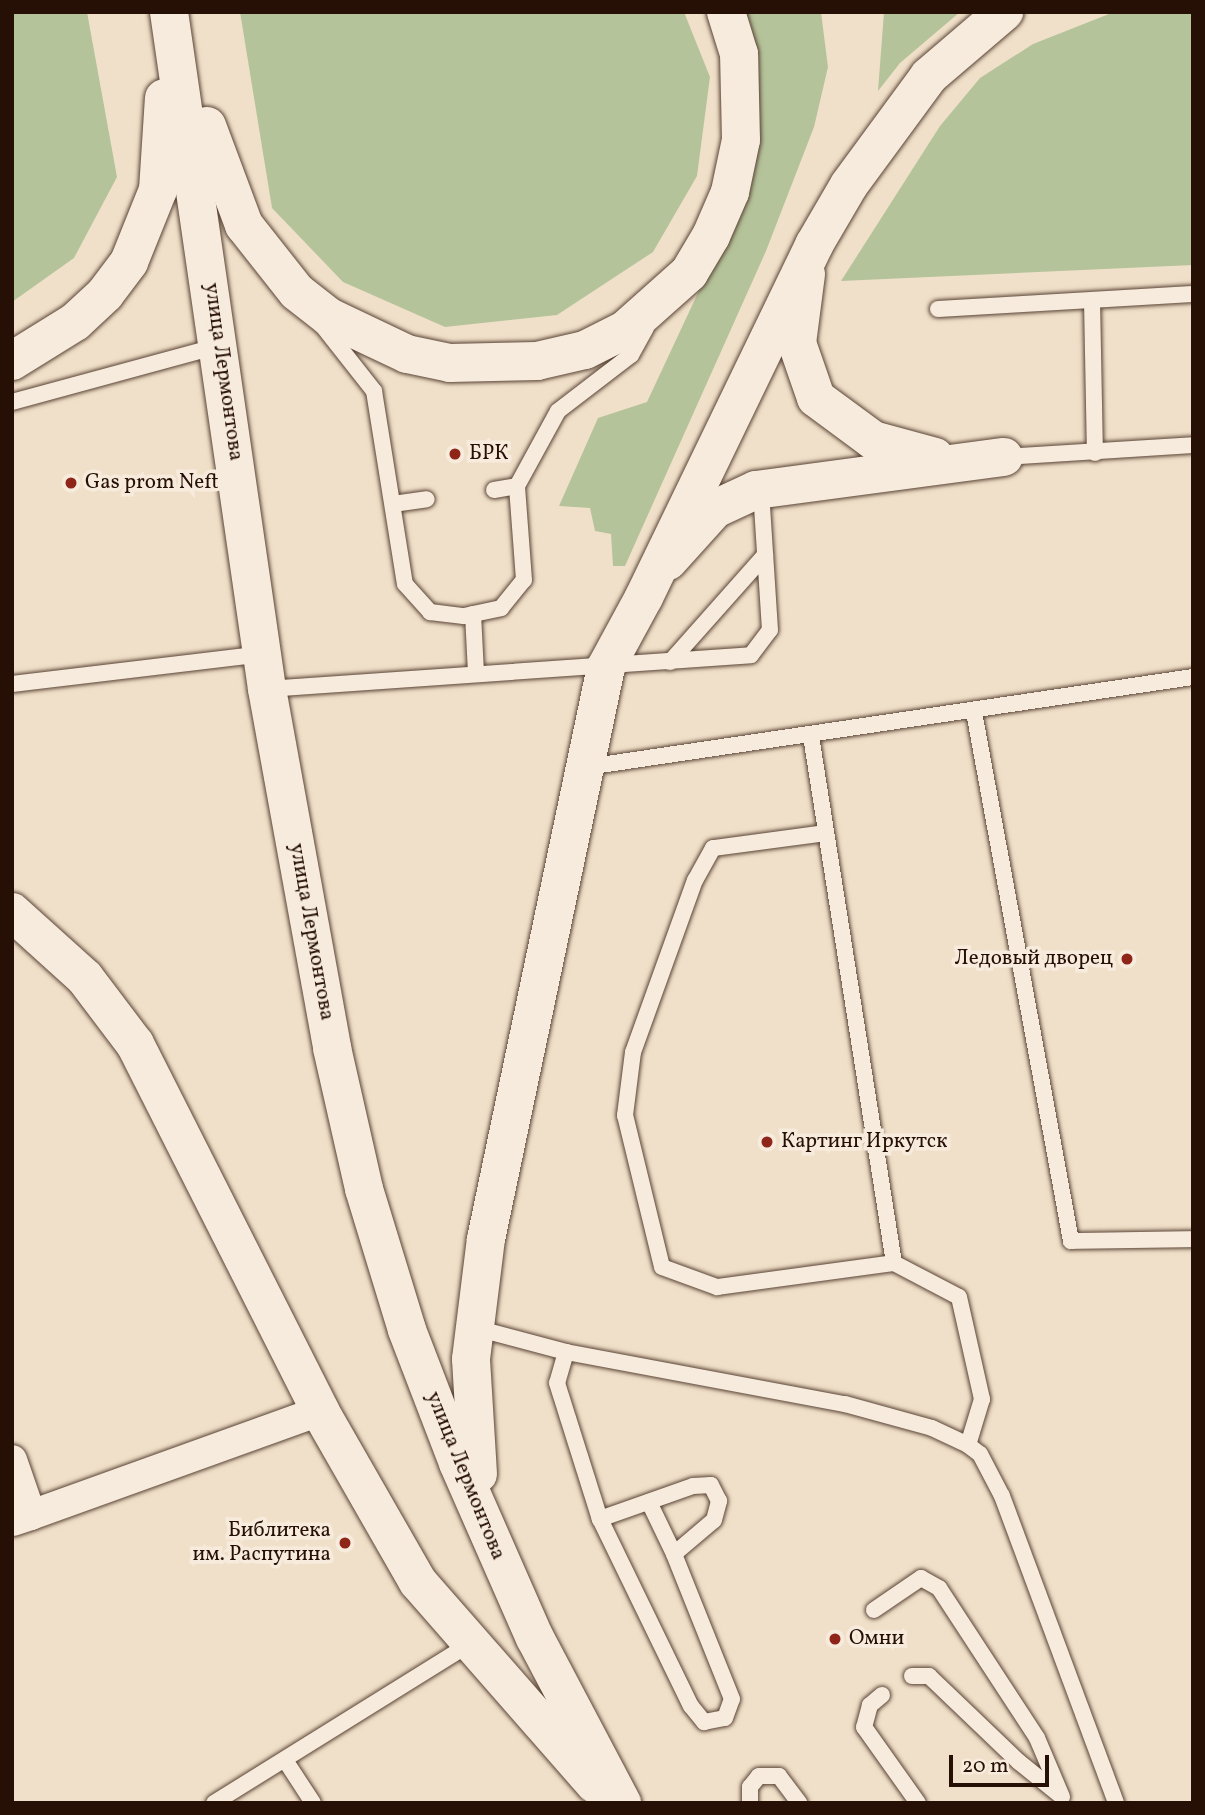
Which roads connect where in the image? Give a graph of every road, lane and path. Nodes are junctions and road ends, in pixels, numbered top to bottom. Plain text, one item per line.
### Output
1 (159, 12) edge
2 (169, 12) edge
3 (180, 12) edge
4 (726, 12) edge
5 (1004, 12) edge
6 (814, 245) junction
7 (297, 292) junction
8 (1193, 293) edge
9 (1092, 300) junction
10 (659, 305) junction
11 (938, 309) dead end
12 (220, 345) junction
13 (12, 361) edge
14 (12, 402) edge
15 (1193, 444) edge
16 (1095, 453) junction
17 (1004, 457) junction
18 (517, 486) junction
19 (761, 489) junction
20 (494, 490) dead end
21 (427, 499) dead end
22 (393, 504) junction
23 (765, 555) junction
24 (644, 597) junction
25 (473, 614) junction
26 (670, 662) junction
27 (606, 667) junction
28 (265, 672) junction
29 (476, 674) junction
30 (1193, 677) edge
31 (12, 684) edge
32 (974, 712) junction
33 (811, 736) junction
34 (587, 767) junction
35 (826, 833) junction
36 (12, 912) edge
37 (1193, 1239) edge
38 (894, 1263) junction
39 (474, 1328) junction
40 (566, 1352) junction
41 (320, 1411) junction
42 (968, 1445) junction
43 (12, 1460) edge
44 (649, 1502) junction
45 (598, 1516) junction
46 (22, 1518) edge
47 (674, 1554) junction
48 (507, 1577) junction
49 (874, 1610) dead end
50 (469, 1644) junction
51 (912, 1676) dead end
52 (882, 1695) dead end
53 (285, 1760) junction
54 (1064, 1800) edge
55 (214, 1803) edge
56 (313, 1803) edge
57 (612, 1803) edge
58 (622, 1803) edge
59 (750, 1803) edge
60 (799, 1803) edge
61 (918, 1803) edge
62 (1116, 1803) edge

1 - 13 main road
2 - 12 main road, улица Лермонтова
3 - 7 main road
4 - 10 main road
5 - 6 main road
6 - 17 main road
6 - 24 main road
7 - 10 main road
7 - 22 lane
8 - 9 lane
9 - 11 lane
9 - 16 lane
10 - 18 lane
12 - 14 lane
12 - 28 main road, улица Лермонтова
15 - 16 lane
16 - 17 lane
17 - 19 main road
18 - 20 lane
18 - 25 lane
19 - 23 lane
19 - 24 main road
21 - 22 lane
22 - 25 lane
23 - 26 lane
23 - 26 lane
24 - 27 main road
25 - 29 lane
26 - 27 lane
27 - 29 lane
27 - 34 main road
28 - 29 lane
28 - 31 lane
28 - 48 main road, улица Лермонтова
30 - 32 lane
32 - 33 lane
32 - 37 lane
33 - 34 lane
33 - 35 lane
34 - 39 main road
35 - 38 lane
35 - 38 lane
36 - 41 main road
38 - 42 lane
39 - 40 lane
39 - 48 main road
40 - 42 lane
40 - 45 lane
41 - 46 street
41 - 50 main road
42 - 62 lane
43 - 46 street
44 - 45 lane
44 - 47 lane
44 - 47 lane
45 - 47 lane
48 - 58 main road, улица Лермонтова
49 - 54 lane
50 - 53 lane
50 - 57 main road
51 - 54 lane
52 - 61 lane
53 - 55 lane
53 - 56 lane
59 - 60 lane

